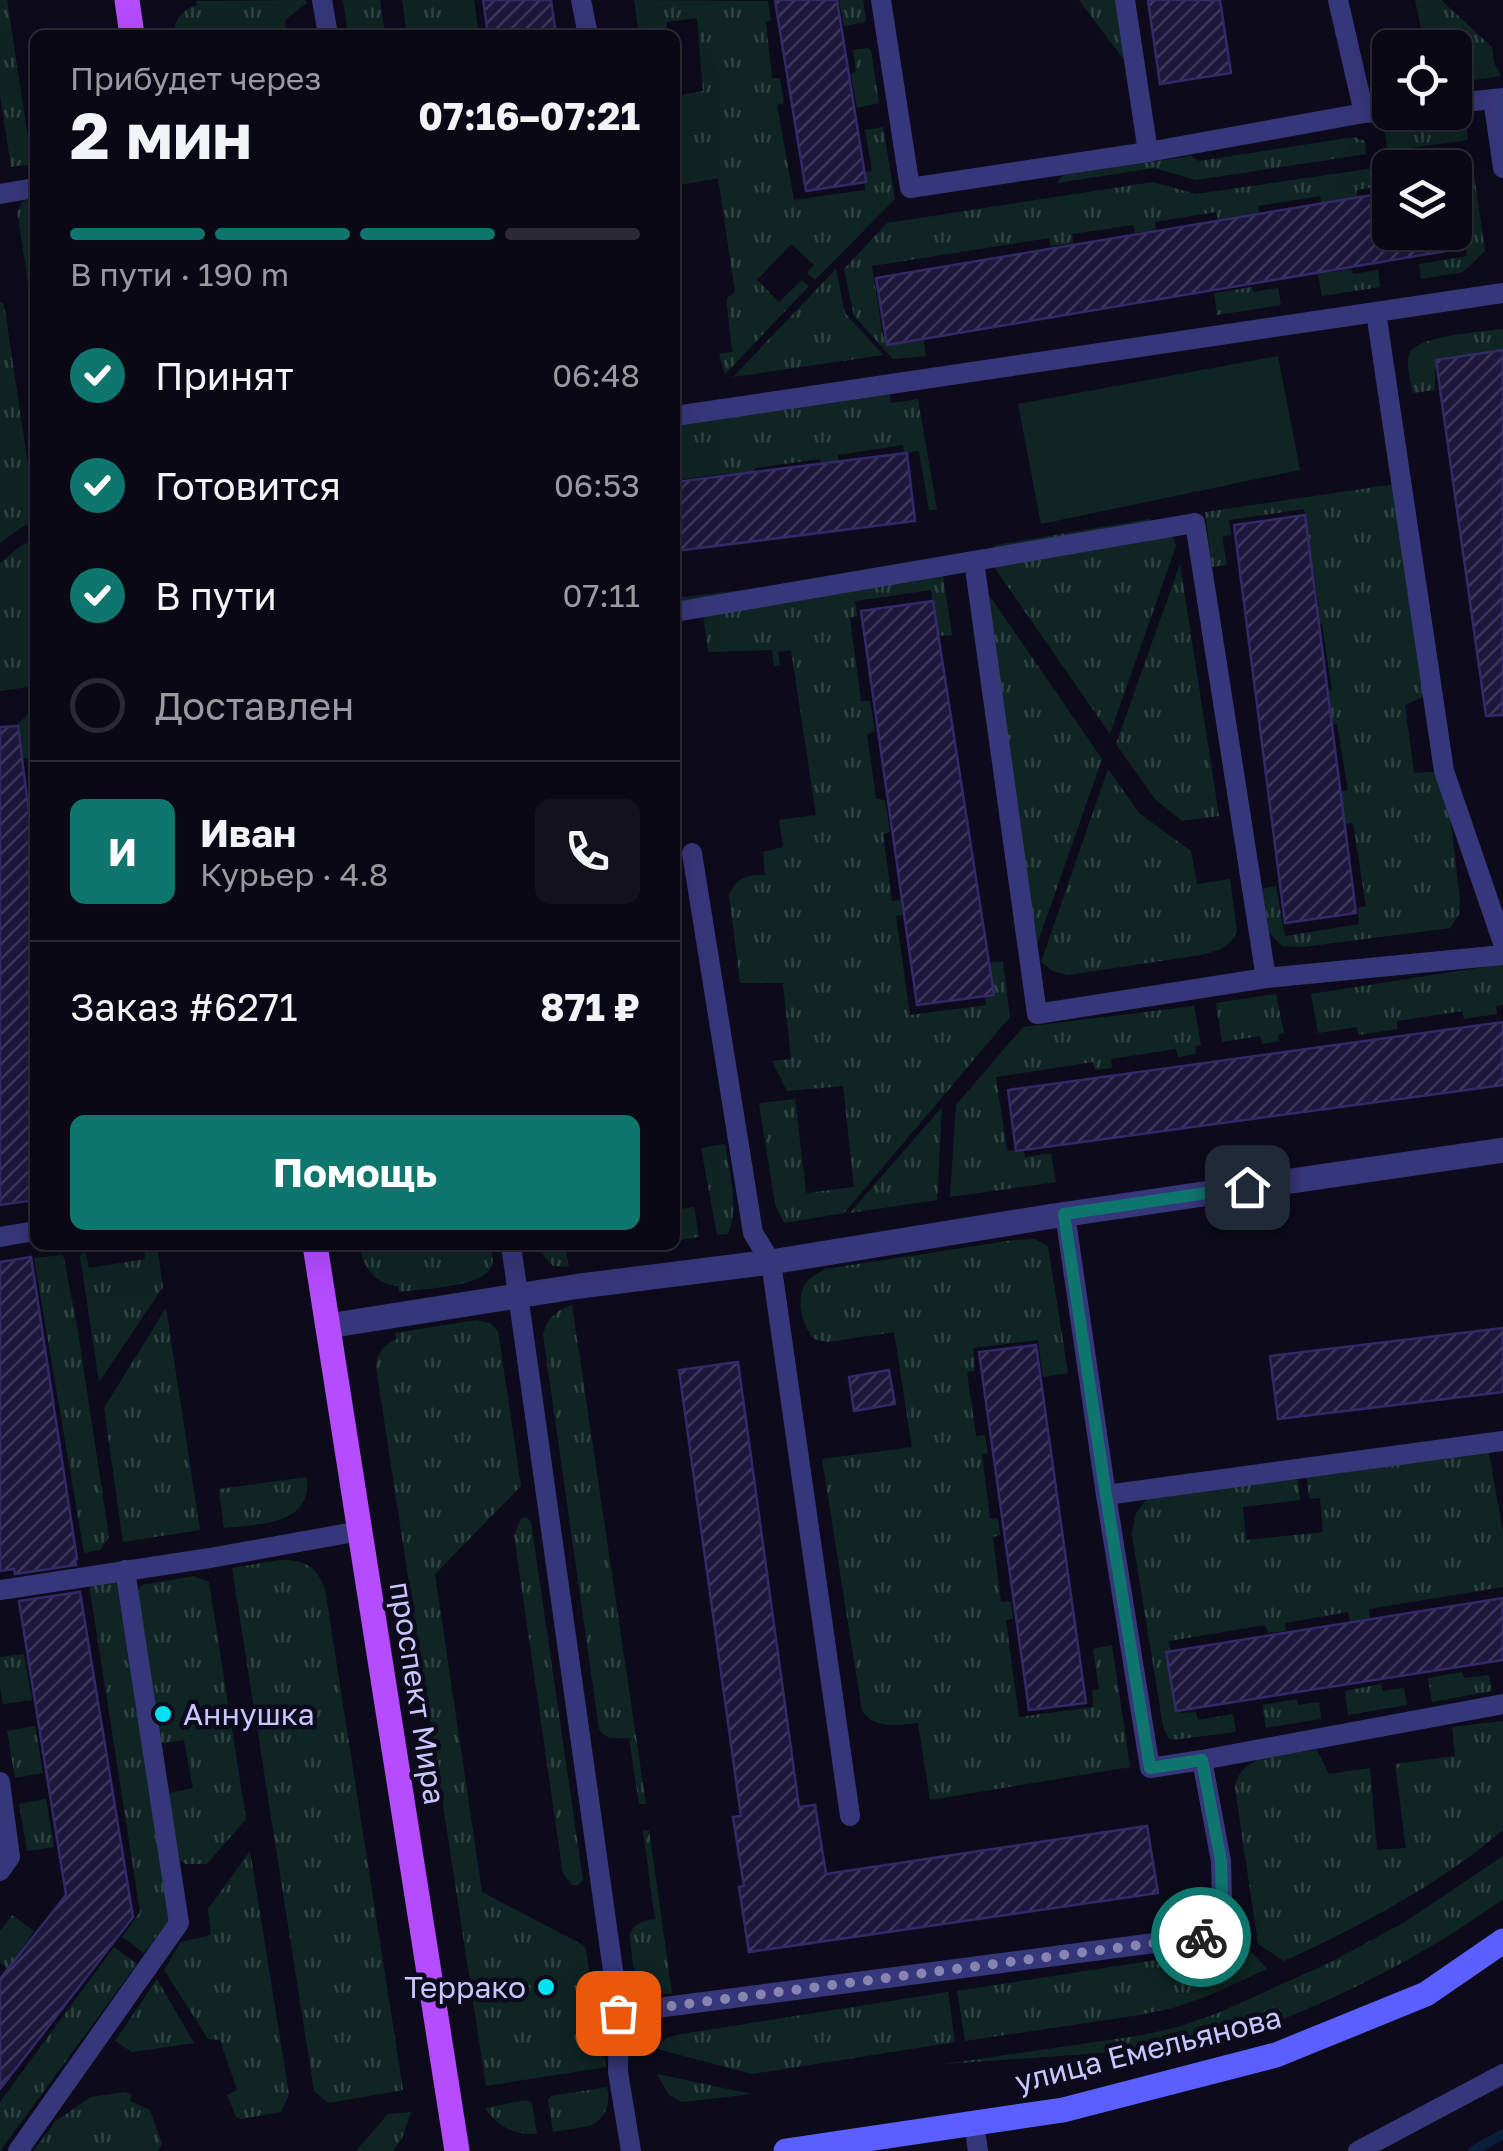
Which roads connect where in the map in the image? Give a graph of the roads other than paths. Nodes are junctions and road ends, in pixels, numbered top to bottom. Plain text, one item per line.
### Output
1 (127, 0) edge
2 (322, 0) edge
3 (582, 0) edge
4 (881, 0) edge
5 (1125, 0) edge
6 (1338, 0) edge
7 (131, 30) edge
8 (327, 30) edge
9 (587, 30) edge
10 (1498, 98) edge
11 (1472, 101) edge
12 (1372, 113) edge
13 (1364, 114) junction
14 (1148, 152) junction
15 (1503, 168) edge
16 (30, 189) edge
17 (0, 194) edge
18 (1503, 293) edge
19 (1376, 312) junction
20 (680, 415) edge
21 (974, 561) junction
22 (680, 611) edge
23 (692, 853) dead end
24 (1503, 943) edge
25 (1503, 954) edge
26 (1266, 978) junction
27 (1503, 1150) edge
28 (1064, 1214) junction
29 (30, 1233) edge
30 (0, 1238) edge
31 (317, 1250) edge
32 (511, 1250) edge
33 (771, 1262) junction
34 (518, 1296) junction
35 (328, 1326) junction
36 (1503, 1441) edge
37 (1106, 1495) junction
38 (360, 1530) junction
39 (125, 1570) junction
40 (0, 1590) edge
41 (1503, 1704) edge
42 (1202, 1760) junction
43 (0, 1782) edge
44 (850, 1816) dead end
45 (0, 1871) edge
46 (1501, 1948) edge
47 (618, 2013) junction
48 (1503, 2074) edge
49 (974, 2123) junction
50 (18, 2151) edge
51 (458, 2151) edge
52 (631, 2151) edge
53 (786, 2151) edge
54 (978, 2151) edge
55 (1358, 2151) edge

1 - 7 main road
2 - 8 lane
3 - 9 lane
4 - 14 lane
5 - 14 lane
6 - 13 lane
10 - 11 lane
10 - 15 lane
12 - 13 lane
13 - 14 lane
16 - 17 lane
18 - 19 lane
19 - 20 lane
19 - 24 lane
21 - 22 lane
21 - 26 lane
21 - 26 lane
23 - 33 lane
25 - 26 lane
27 - 28 street
28 - 33 street
28 - 37 lane
29 - 30 lane
31 - 35 main road, проспект Мира
32 - 34 lane
33 - 34 street
33 - 44 lane
34 - 35 street
34 - 47 lane
35 - 38 main road, проспект Мира
36 - 37 lane
37 - 42 lane
38 - 39 lane
38 - 51 main road, проспект Мира
39 - 40 lane
39 - 50 lane
41 - 42 lane
42 - 47 lane
43 - 45 lane
46 - 49 main road, улица Емельянова
47 - 52 lane
48 - 55 lane
49 - 53 main road, улица Емельянова
49 - 54 lane

